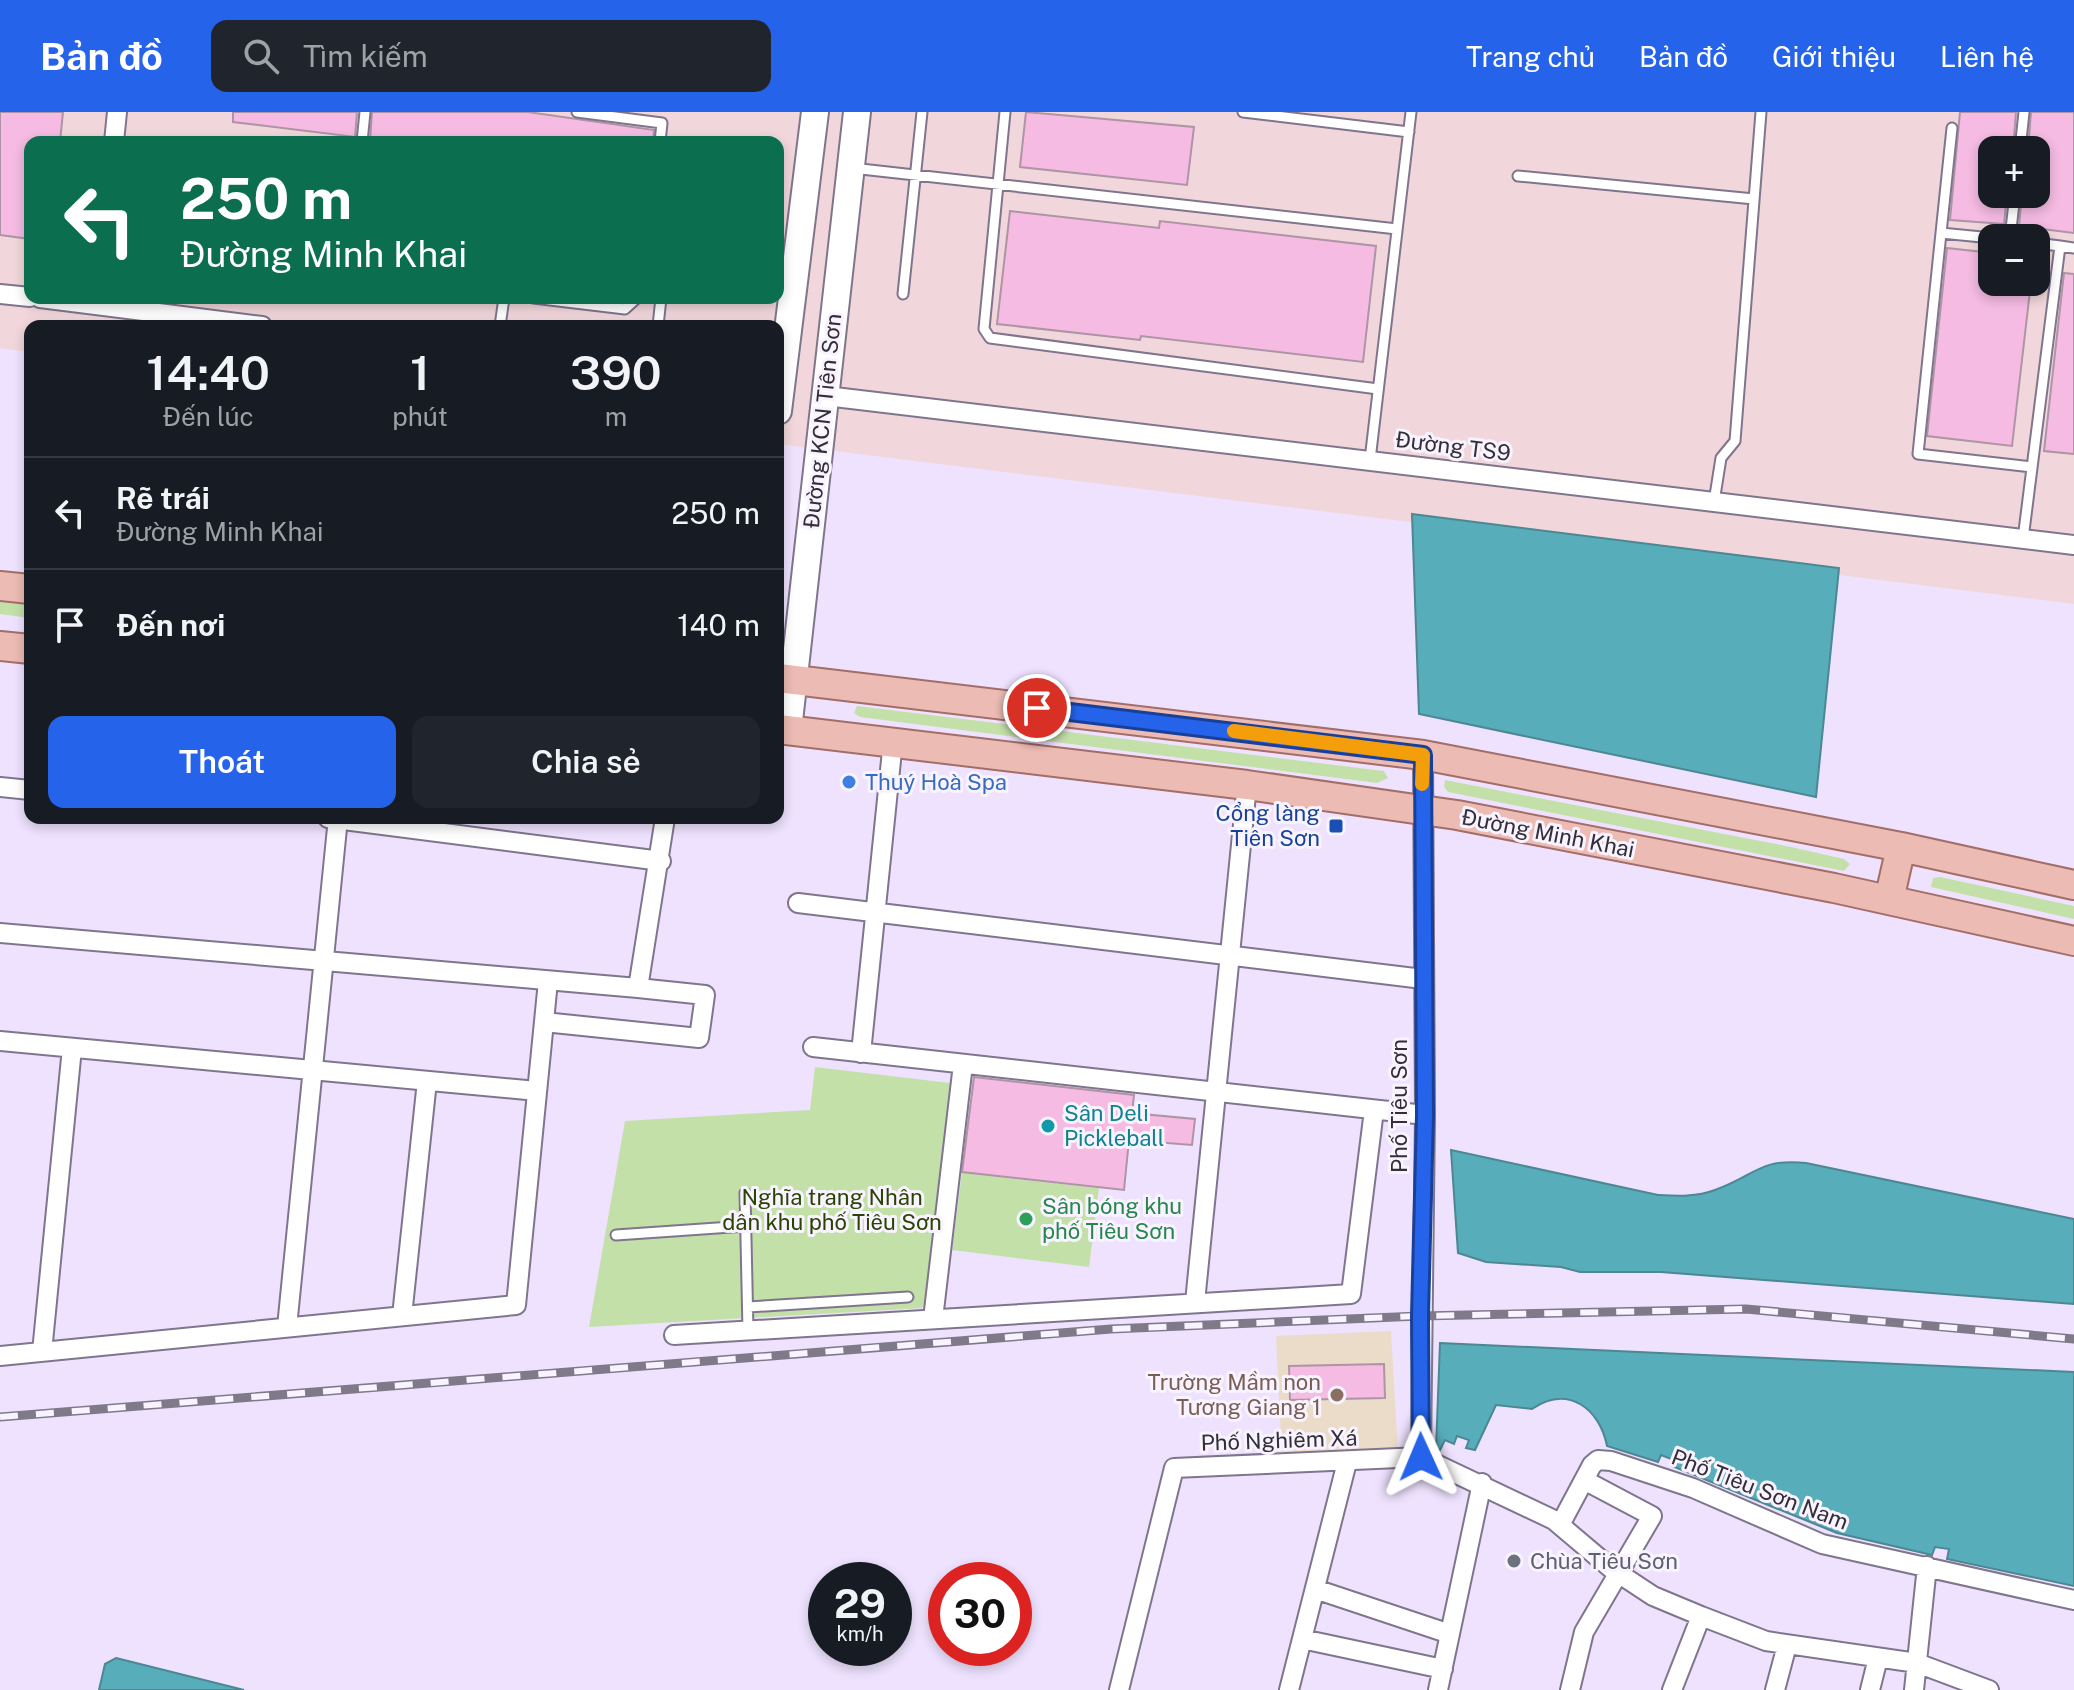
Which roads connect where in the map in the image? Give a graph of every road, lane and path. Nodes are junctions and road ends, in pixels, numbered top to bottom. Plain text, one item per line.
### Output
1 (117, 112) edge
2 (365, 112) edge
3 (577, 112) edge
4 (815, 112) edge
5 (857, 112) edge
6 (922, 112) edge
7 (1005, 112) edge
8 (1243, 112) edge
9 (1411, 112) edge
10 (1761, 112) edge
11 (2024, 112) edge
12 (1952, 128) dead end
13 (1409, 132) junction
14 (115, 136) edge
15 (363, 136) edge
16 (661, 136) edge
17 (2021, 136) edge
18 (850, 168) junction
19 (915, 176) junction
20 (1518, 176) dead end
21 (998, 186) junction
22 (1754, 199) junction
23 (1397, 229) junction
24 (1941, 233) junction
25 (1978, 237) edge
26 (2050, 245) edge
27 (2060, 246) junction
28 (2074, 248) edge
29 (0, 294) edge
30 (903, 294) dead end
31 (24, 296) edge
32 (115, 304) edge
33 (583, 304) edge
34 (630, 304) edge
35 (222, 320) edge
36 (784, 359) edge
37 (1378, 389) junction
38 (826, 396) junction
39 (784, 399) edge
40 (1370, 460) junction
41 (2032, 467) junction
42 (1714, 502) junction
43 (2023, 539) junction
44 (2074, 545) edge
45 (0, 586) edge
46 (24, 588) edge
47 (0, 646) edge
48 (24, 648) edge
49 (786, 678) edge
50 (784, 713) edge
51 (784, 730) edge
52 (893, 741) junction
53 (1423, 755) junction
54 (1247, 785) junction
55 (0, 787) edge
56 (24, 789) edge
57 (1421, 810) junction
58 (337, 824) edge
59 (383, 824) edge
60 (664, 824) edge
61 (1901, 847) junction
62 (661, 861) junction
63 (2074, 885) edge
64 (1889, 900) junction
65 (798, 903) dead end
66 (876, 913) junction
67 (0, 933) edge
68 (2074, 941) edge
69 (1230, 957) junction
70 (324, 961) junction
71 (1423, 979) junction
72 (548, 981) junction
73 (638, 988) junction
74 (544, 1022) junction
75 (0, 1041) edge
76 (813, 1047) dead end
77 (72, 1048) junction
78 (861, 1053) junction
79 (963, 1064) junction
80 (313, 1070) junction
81 (427, 1081) junction
82 (537, 1091) junction
83 (1216, 1092) junction
84 (1374, 1110) junction
85 (1425, 1115) junction
86 (745, 1193) dead end
87 (746, 1226) junction
88 (616, 1235) dead end
89 (908, 1297) dead end
90 (1195, 1302) junction
91 (748, 1307) junction
92 (402, 1316) junction
93 (933, 1319) junction
94 (287, 1327) junction
95 (748, 1331) junction
96 (674, 1335) dead end
97 (42, 1352) junction
98 (0, 1356) edge
99 (1421, 1457) junction
100 (1347, 1462) junction
101 (1584, 1480) junction
102 (1482, 1483) junction
103 (1560, 1525) junction
104 (1927, 1566) junction
105 (1621, 1574) junction
106 (1315, 1589) junction
107 (2074, 1600) edge
108 (1701, 1616) junction
109 (1450, 1634) junction
110 (1302, 1639) junction
111 (1787, 1645) junction
112 (1878, 1658) junction
113 (1917, 1663) junction
114 (1443, 1669) junction
115 (1119, 1690) edge
116 (1289, 1690) edge
117 (1438, 1690) edge
118 (1570, 1690) edge
119 (1672, 1690) edge
120 (1775, 1690) edge
121 (1870, 1690) edge
122 (1914, 1690) edge
123 (1989, 1690) edge

1 - 14 street
2 - 15 lane
3 - 16 lane
4 - 36 main road, Đường KCN Tiên Sơn
5 - 18 main road, Đường KCN Tiên Sơn
6 - 19 lane
7 - 21 lane
8 - 13 lane
9 - 13 lane
10 - 22 lane
11 - 17 lane
12 - 24 lane
13 - 23 lane
18 - 19 lane
18 - 38 main road, Đường KCN Tiên Sơn
19 - 21 lane
19 - 30 lane
20 - 22 lane
21 - 23 lane
21 - 37 lane
22 - 42 lane
23 - 37 lane
24 - 25 lane
24 - 41 lane
26 - 27 lane
27 - 28 lane
27 - 41 lane
29 - 31 street
32 - 35 street
33 - 34 lane
37 - 40 lane
38 - 39 main road
38 - 40 street, Đường TS9
38 - 49 main road, Đường KCN Tiên Sơn
40 - 42 street, Đường TS9
41 - 43 lane
42 - 43 street, Đường TS9
43 - 44 street, Đường TS9
45 - 46 main road
47 - 48 main road
49 - 50 main road, Đường KCN Tiên Sơn
49 - 53 main road
51 - 52 main road, Đường Minh Khai
52 - 54 main road, Đường Minh Khai
52 - 66 street
53 - 57 street, Phố Tiêu Sơn
53 - 61 main road
54 - 57 main road, Đường Minh Khai
54 - 69 street
55 - 56 street
57 - 64 main road, Đường Minh Khai
57 - 71 street, Phố Tiêu Sơn
58 - 70 street
59 - 62 street
60 - 62 street
61 - 63 main road
61 - 64 main road
62 - 73 street
64 - 68 main road, Đường Minh Khai
65 - 66 street
66 - 69 street
66 - 78 street
67 - 70 street
69 - 71 street
69 - 83 street
70 - 72 street
70 - 80 street
71 - 85 street, Phố Tiêu Sơn
72 - 73 street
72 - 74 street
73 - 74 street
74 - 82 street
75 - 77 street
76 - 78 street
77 - 80 street
77 - 97 street
78 - 79 street
79 - 83 street
79 - 93 street
80 - 81 street
80 - 94 street
81 - 82 street
81 - 92 street
82 - 92 street
83 - 84 street
83 - 90 street
84 - 85 street
84 - 90 street
85 - 99 street, Phố Tiêu Sơn
86 - 87 lane
87 - 88 lane
87 - 91 lane
89 - 91 lane
90 - 93 street
91 - 95 lane
92 - 94 street
93 - 95 street
94 - 97 street
95 - 96 street
97 - 98 street
99 - 100 street, Phố Nghiêm Xá
99 - 102 street, Phố Nghiêm Xá
100 - 106 street
100 - 115 street, Phố Nghiêm Xá
101 - 103 street, Phố Tiêu Sơn Nam
101 - 104 street, Phố Tiêu Sơn Nam
101 - 105 street
102 - 103 street, Phố Nghiêm Xá
102 - 109 street
103 - 105 street, Phố Nghiêm Xá
104 - 107 street, Phố Tiêu Sơn Nam
104 - 113 street
105 - 108 street, Phố Nghiêm Xá
105 - 118 street
106 - 109 street
106 - 110 street
108 - 111 street, Phố Nghiêm Xá
108 - 119 street
109 - 114 street
110 - 114 street
110 - 116 street
111 - 112 street, Phố Nghiêm Xá
111 - 120 street
112 - 113 street, Phố Nghiêm Xá
112 - 121 street
113 - 122 street
113 - 123 street, Phố Nghiêm Xá
114 - 117 street

